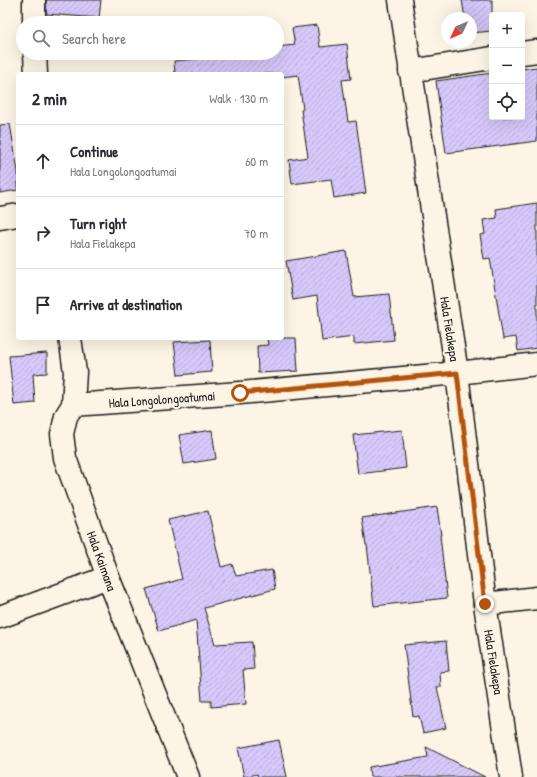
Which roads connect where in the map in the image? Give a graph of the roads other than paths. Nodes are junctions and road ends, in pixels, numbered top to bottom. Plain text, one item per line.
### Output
1 (34, 0) edge
2 (400, 0) edge
3 (34, 16) edge
4 (537, 51) edge
5 (525, 53) edge
6 (489, 58) edge
7 (35, 60) edge
8 (410, 71) junction
9 (36, 72) edge
10 (16, 215) edge
11 (0, 218) edge
12 (70, 340) edge
13 (537, 364) edge
14 (457, 373) junction
15 (74, 405) junction
16 (108, 577) junction
17 (537, 598) edge
18 (485, 604) junction
19 (0, 617) edge
20 (188, 777) edge
21 (511, 777) edge

1 - 3 street
2 - 8 street, Hala Fielakepa
4 - 5 street
6 - 8 street
7 - 9 street
8 - 14 street, Hala Fielakepa
10 - 11 street
12 - 15 street, Hala Kaimana
13 - 14 street, Hala Longolongoatumai
14 - 15 street, Hala Longolongoatumai
14 - 18 street, Hala Fielakepa
15 - 16 street, Hala Kaimana
16 - 19 street
16 - 20 street, Hala Kaimana
17 - 18 street
18 - 21 street, Hala Fielakepa

